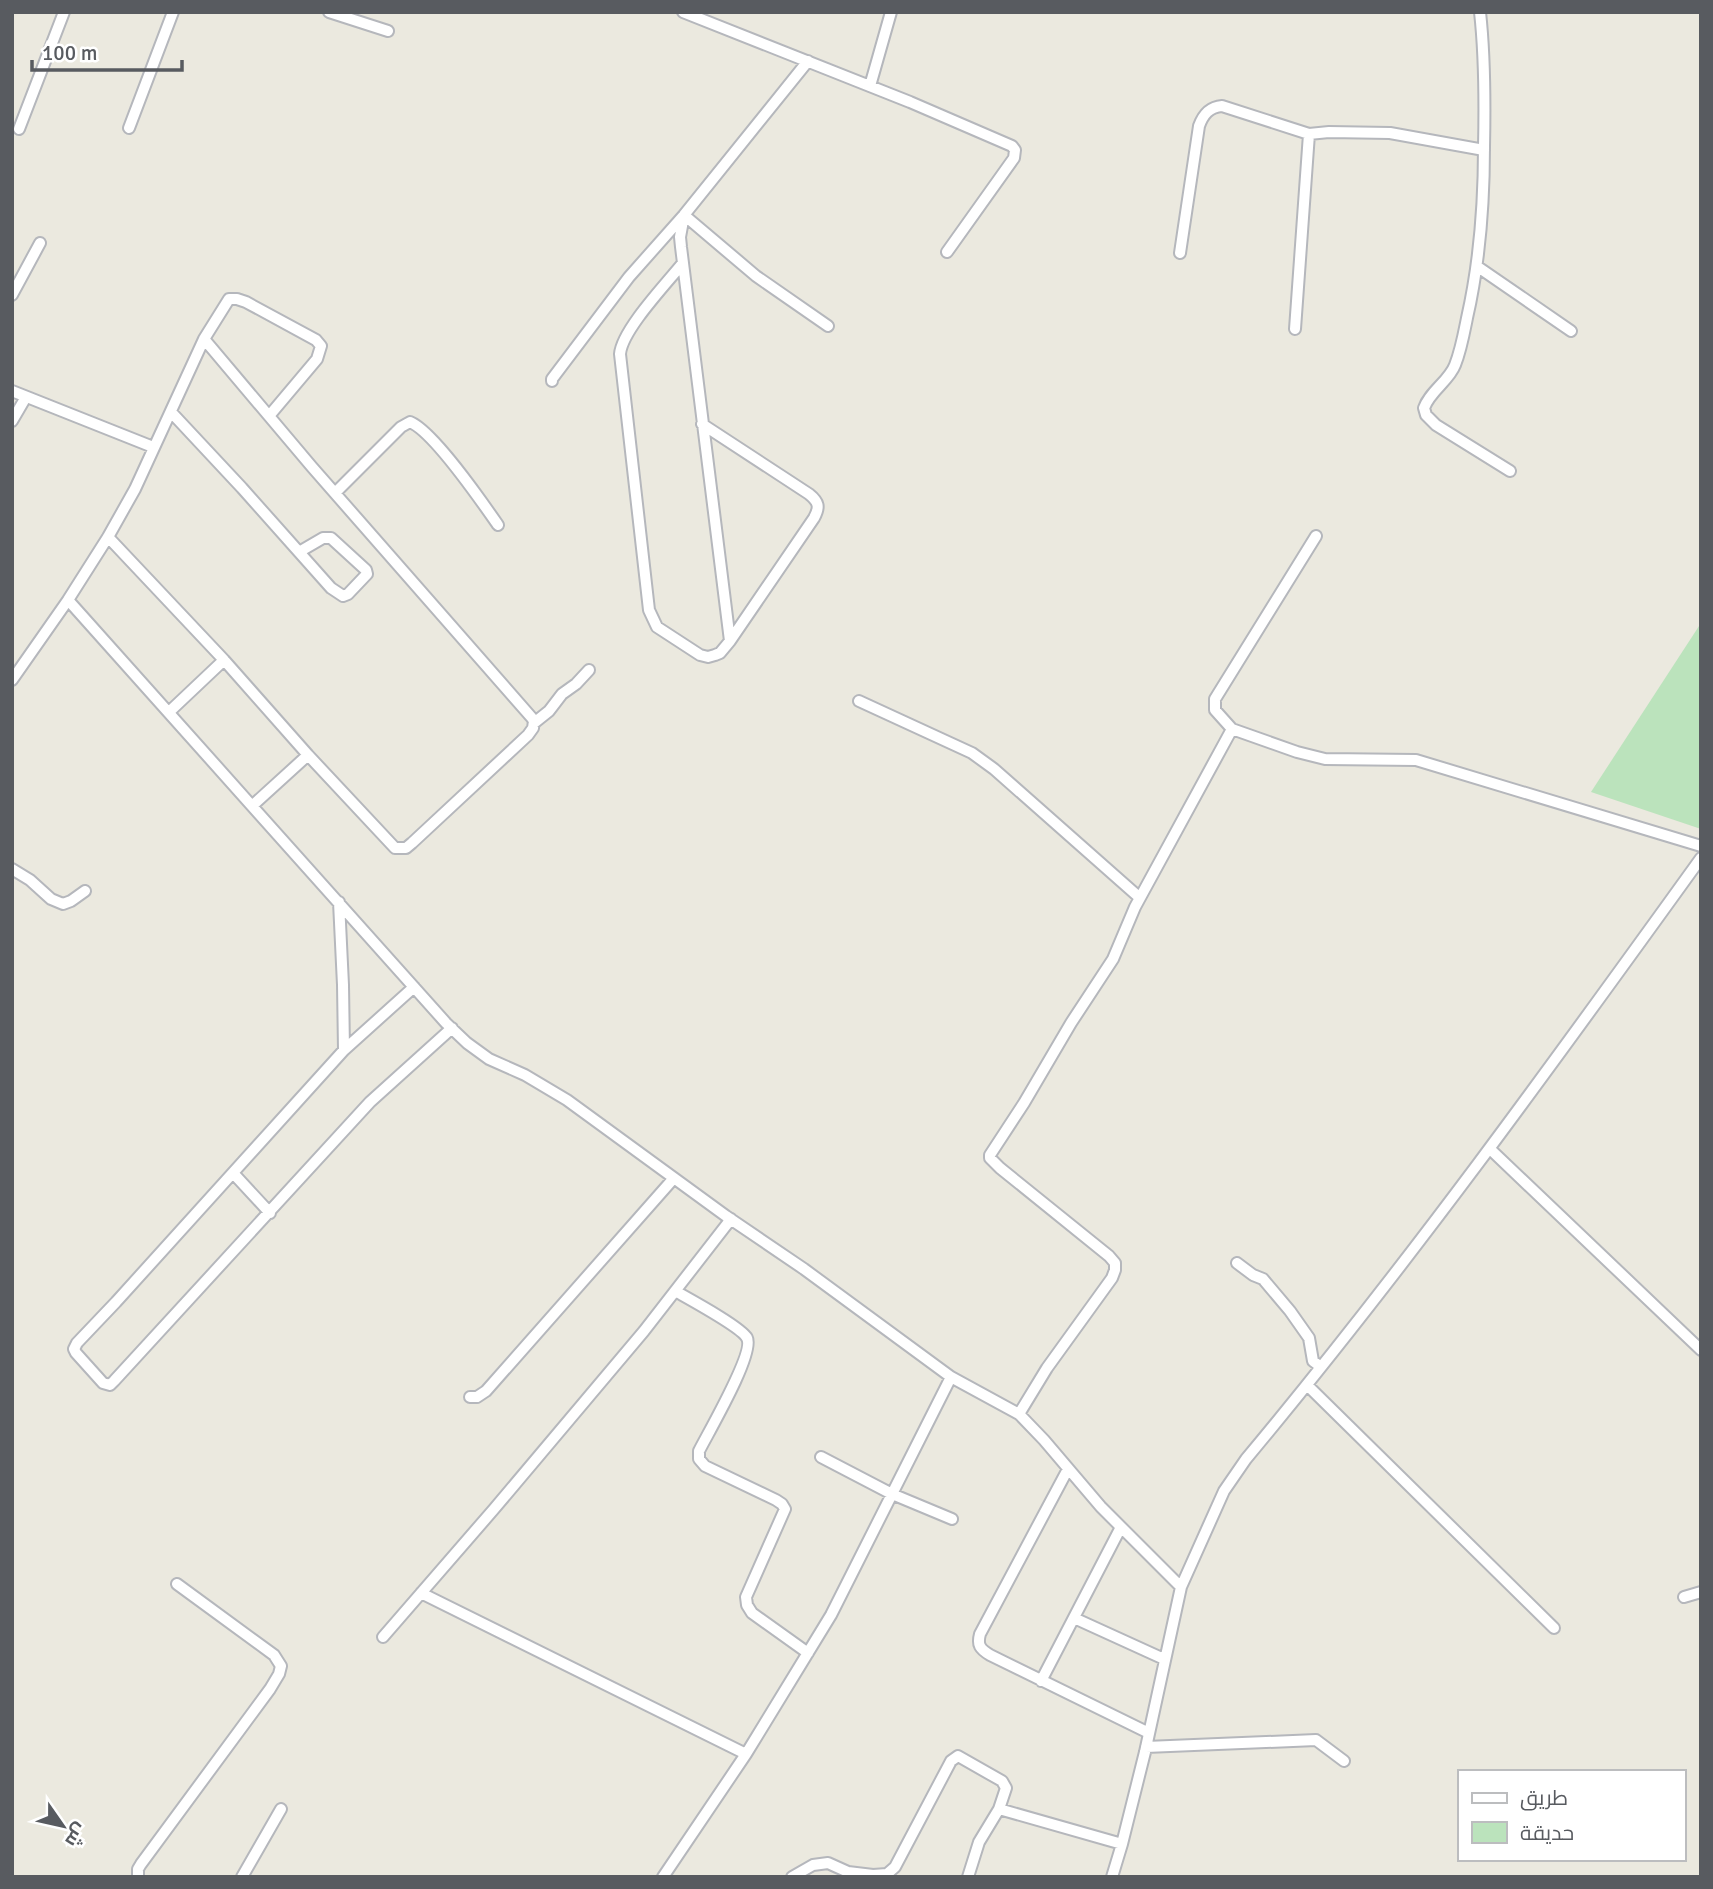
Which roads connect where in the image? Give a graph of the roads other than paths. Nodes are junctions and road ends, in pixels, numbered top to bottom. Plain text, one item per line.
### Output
1 (64, 12) edge
2 (173, 12) edge
3 (329, 12) edge
4 (683, 12) edge
5 (891, 12) edge
6 (1480, 12) edge
7 (388, 32) dead end
8 (808, 61) junction
9 (870, 86) junction
10 (128, 128) dead end
11 (19, 129) dead end
12 (1309, 134) junction
13 (1484, 150) junction
14 (684, 215) junction
15 (40, 243) dead end
16 (947, 251) dead end
17 (1180, 253) dead end
18 (683, 263) junction
19 (1478, 267) junction
20 (12, 295) edge
21 (828, 326) dead end
22 (1295, 329) dead end
23 (1572, 331) dead end
24 (204, 339) junction
25 (552, 382) dead end
26 (12, 391) edge
27 (26, 397) junction
28 (171, 412) junction
29 (269, 416) junction
30 (12, 421) edge
31 (702, 424) junction
32 (153, 447) junction
33 (1510, 471) dead end
34 (335, 493) junction
35 (498, 525) dead end
36 (1316, 536) dead end
37 (108, 537) junction
38 (299, 552) junction
39 (68, 600) junction
40 (730, 641) junction
41 (223, 660) junction
42 (589, 670) dead end
43 (12, 680) edge
44 (859, 701) dead end
45 (169, 712) junction
46 (534, 723) junction
47 (1232, 729) junction
48 (308, 755) junction
49 (253, 805) junction
50 (1701, 846) edge
51 (1701, 858) edge
52 (12, 869) edge
53 (85, 891) dead end
54 (1140, 898) junction
55 (338, 902) junction
56 (414, 987) junction
57 (452, 1028) junction
58 (344, 1050) junction
59 (1490, 1149) junction
60 (233, 1173) junction
61 (674, 1178) junction
62 (270, 1213) junction
63 (731, 1219) junction
64 (1237, 1263) dead end
65 (676, 1291) junction
66 (1701, 1350) edge
67 (1321, 1367) junction
68 (951, 1377) junction
69 (1307, 1385) junction
70 (470, 1397) dead end
71 (1019, 1414) junction
72 (821, 1457) dead end
73 (1068, 1469) junction
74 (892, 1494) junction
75 (953, 1519) dead end
76 (1121, 1527) junction
77 (177, 1584) dead end
78 (1181, 1587) junction
79 (1701, 1592) edge
80 (421, 1593) junction
81 (1684, 1597) dead end
82 (1074, 1618) junction
83 (1554, 1628) dead end
84 (383, 1637) dead end
85 (808, 1653) junction
86 (1164, 1659) junction
87 (1041, 1681) junction
88 (1149, 1733) junction
89 (1146, 1747) junction
90 (746, 1754) junction
91 (1344, 1761) dead end
92 (281, 1809) dead end
93 (999, 1809) junction
94 (1122, 1844) junction
95 (136, 1876) edge
96 (242, 1877) edge
97 (663, 1877) edge
98 (792, 1877) edge
99 (968, 1877) edge
100 (1112, 1877) edge

1 - 11 street
2 - 10 street
3 - 7 street
4 - 8 street
5 - 9 street
6 - 13 street
8 - 9 street
8 - 14 street
9 - 16 street
12 - 13 street
12 - 17 street
12 - 22 street
13 - 19 street
14 - 18 street
14 - 21 street
14 - 25 street
15 - 20 street
18 - 31 street
18 - 40 street
19 - 23 street
19 - 33 street
24 - 28 street
24 - 29 street
24 - 29 street
26 - 27 street
27 - 30 street
27 - 32 street
28 - 32 street
28 - 38 street
29 - 34 street
31 - 40 street
31 - 40 street
32 - 37 street
34 - 35 street
34 - 46 street
36 - 47 street
37 - 39 street
37 - 41 street
38 - 38 street
39 - 43 street
39 - 45 street
41 - 45 street
41 - 48 street
42 - 46 street
44 - 54 street
45 - 49 street
46 - 48 street
47 - 50 street
47 - 54 street
48 - 49 street
49 - 55 street
51 - 59 street
52 - 53 street
54 - 71 street
55 - 56 street
55 - 58 street
56 - 57 street
56 - 58 street
57 - 61 street
57 - 62 street
58 - 60 street
59 - 66 street
59 - 67 street
60 - 62 street
60 - 62 street
61 - 63 street
61 - 70 street
63 - 65 street
63 - 68 street
64 - 67 street
65 - 80 street
65 - 85 street
67 - 69 street
68 - 71 street
68 - 74 street
69 - 78 street
69 - 83 street
71 - 73 street
72 - 74 street
73 - 76 street
73 - 87 street
74 - 75 street
74 - 85 street
76 - 78 street
76 - 82 street
77 - 95 street
78 - 86 street
79 - 81 street
80 - 84 street
80 - 90 street
82 - 86 street
82 - 87 street
85 - 90 street
86 - 88 street
87 - 88 street
88 - 89 street
89 - 91 street
89 - 94 street
90 - 97 street
92 - 96 street
93 - 94 street
93 - 98 street
93 - 99 street
94 - 100 street

